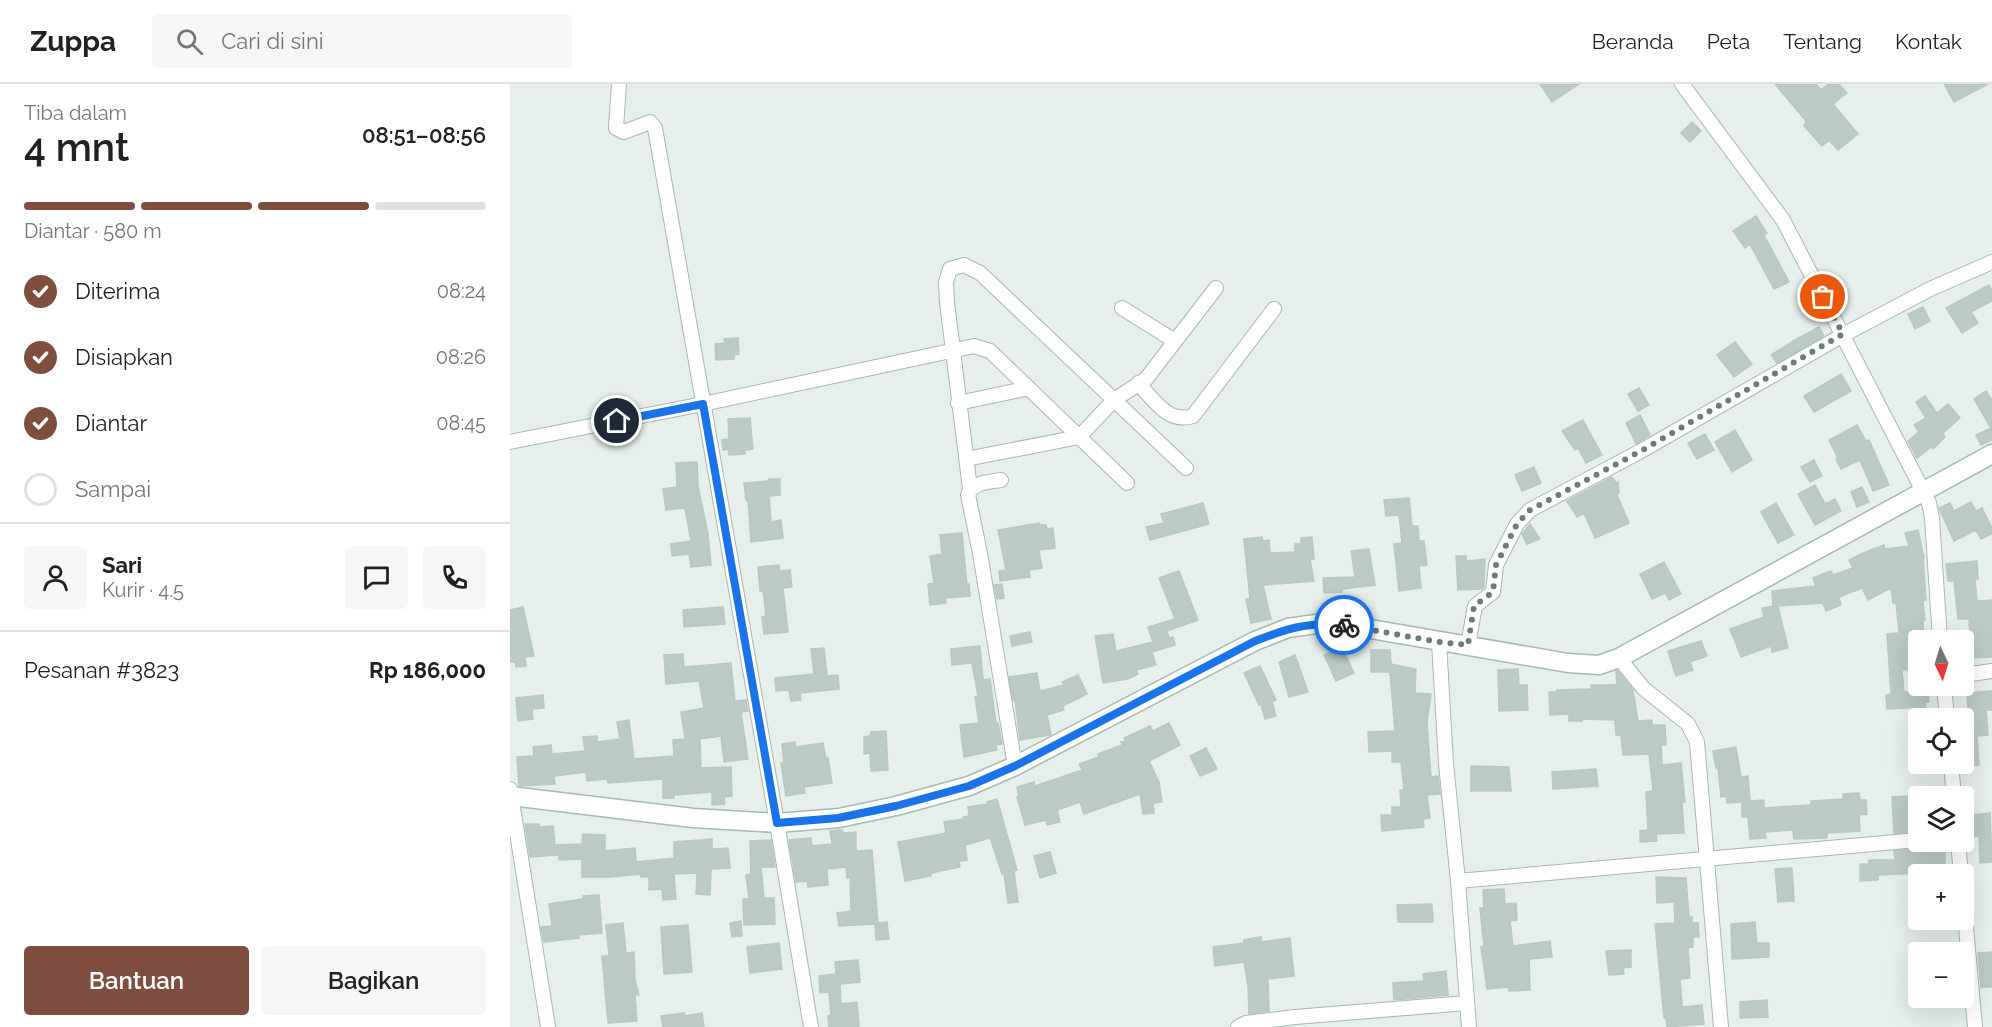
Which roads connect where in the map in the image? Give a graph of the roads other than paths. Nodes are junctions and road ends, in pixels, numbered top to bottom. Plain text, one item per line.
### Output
1 (620, 84) edge
2 (1682, 84) edge
3 (1992, 262) edge
4 (1216, 288) dead end
5 (1122, 308) dead end
6 (1274, 309) dead end
7 (1843, 334) junction
8 (1175, 341) junction
9 (951, 352) junction
10 (1138, 383) junction
11 (1029, 388) junction
12 (1114, 400) junction
13 (958, 403) junction
14 (703, 404) junction
15 (1079, 436) junction
16 (510, 442) edge
17 (1992, 454) edge
18 (966, 459) junction
19 (1186, 468) dead end
20 (1001, 480) dead end
21 (1127, 483) dead end
22 (970, 489) junction
23 (1923, 491) junction
24 (1939, 630) edge
25 (1439, 642) junction
26 (1468, 645) junction
27 (1619, 658) junction
28 (1992, 671) edge
29 (1974, 674) edge
30 (1015, 766) junction
31 (510, 793) edge
32 (777, 823) junction
33 (1908, 841) edge
34 (1707, 859) junction
35 (1458, 881) junction
36 (1966, 930) edge
37 (1467, 1003) junction
38 (548, 1027) edge
39 (811, 1027) edge
40 (1238, 1027) edge
41 (1469, 1027) edge
42 (1721, 1027) edge
43 (1975, 1027) edge

1 - 14 street
2 - 7 street
3 - 7 street
4 - 8 street
5 - 8 street
6 - 10 street
7 - 23 street
7 - 26 street
8 - 10 street
9 - 11 street
9 - 12 street
9 - 13 street
9 - 14 street
10 - 12 street
11 - 13 street
11 - 15 street
12 - 15 street
12 - 19 street
13 - 18 street
14 - 16 street
14 - 32 street
15 - 18 street
15 - 21 street
17 - 23 street
18 - 22 street
20 - 22 street
22 - 30 street
23 - 24 street
23 - 27 street
25 - 26 street
25 - 30 street
25 - 35 street
26 - 27 street
27 - 34 street
28 - 29 street
30 - 32 street
31 - 32 street
31 - 38 street
32 - 39 street
33 - 34 street
34 - 35 street
34 - 42 street
35 - 37 street
36 - 43 street
37 - 40 street
37 - 41 street

